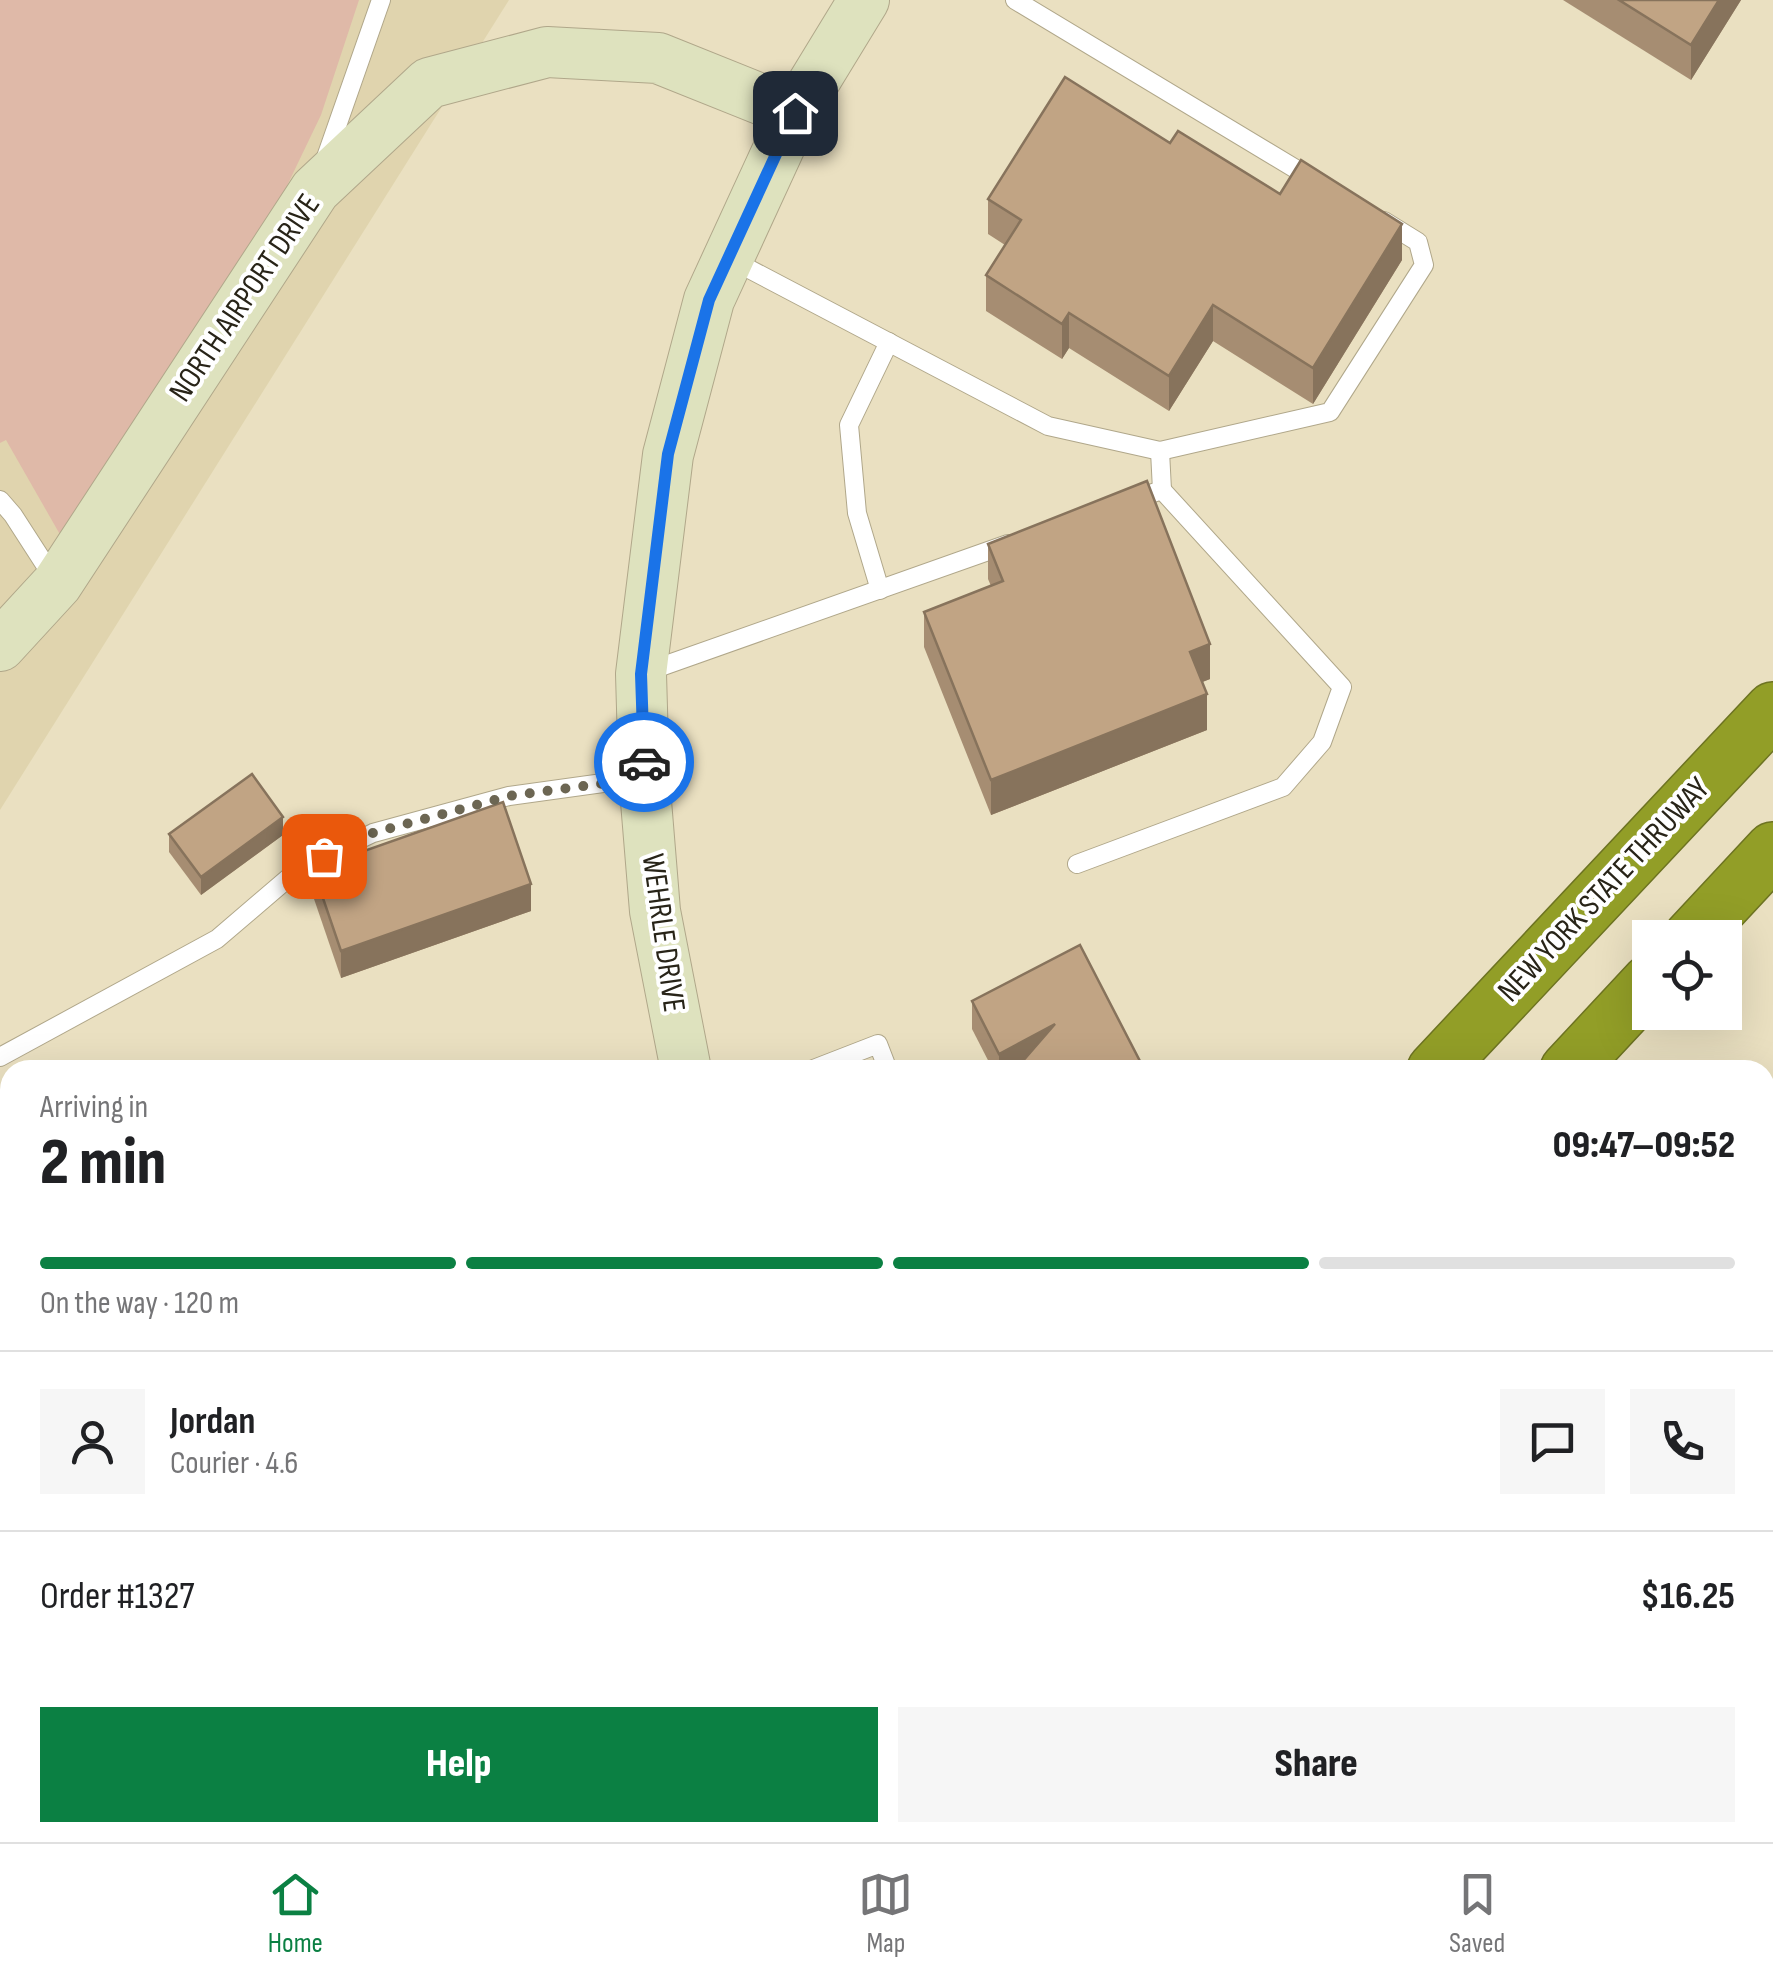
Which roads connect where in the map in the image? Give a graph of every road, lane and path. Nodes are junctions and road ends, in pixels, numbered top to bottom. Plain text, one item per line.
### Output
1 (381, 0) edge
2 (864, 0) edge
3 (1014, 0) edge
4 (795, 113) junction
5 (315, 190) junction
6 (1334, 192) edge
7 (1368, 212) edge
8 (728, 258) junction
9 (889, 342) junction
10 (1160, 451) junction
11 (1162, 490) junction
12 (0, 500) edge
13 (1106, 510) edge
14 (1030, 536) edge
15 (57, 584) junction
16 (880, 590) junction
17 (0, 646) edge
18 (641, 674) junction
19 (1773, 710) edge
20 (644, 778) junction
21 (1773, 850) edge
22 (1077, 864) dead end
23 (1708, 920) edge
24 (1632, 1001) edge
25 (0, 1057) edge
26 (684, 1060) edge
27 (837, 1060) edge
28 (884, 1060) edge
29 (1444, 1060) edge
30 (1577, 1060) edge

1 - 5 lane
2 - 4 street, WEHRLE DRIVE
3 - 6 lane
4 - 5 street, NORTH AIRPORT DRIVE
4 - 8 street, WEHRLE DRIVE
5 - 15 street, NORTH AIRPORT DRIVE
7 - 10 lane
8 - 9 lane
8 - 18 street, WEHRLE DRIVE
9 - 10 lane
9 - 16 lane
10 - 11 lane
11 - 13 lane
11 - 22 lane
12 - 15 lane
14 - 16 lane
15 - 17 street, NORTH AIRPORT DRIVE
16 - 18 lane
18 - 20 street, WEHRLE DRIVE
19 - 29 highway, NEW YORK STATE THRUWAY
20 - 25 lane
20 - 26 street, WEHRLE DRIVE
21 - 23 highway
24 - 30 highway
27 - 28 lane

